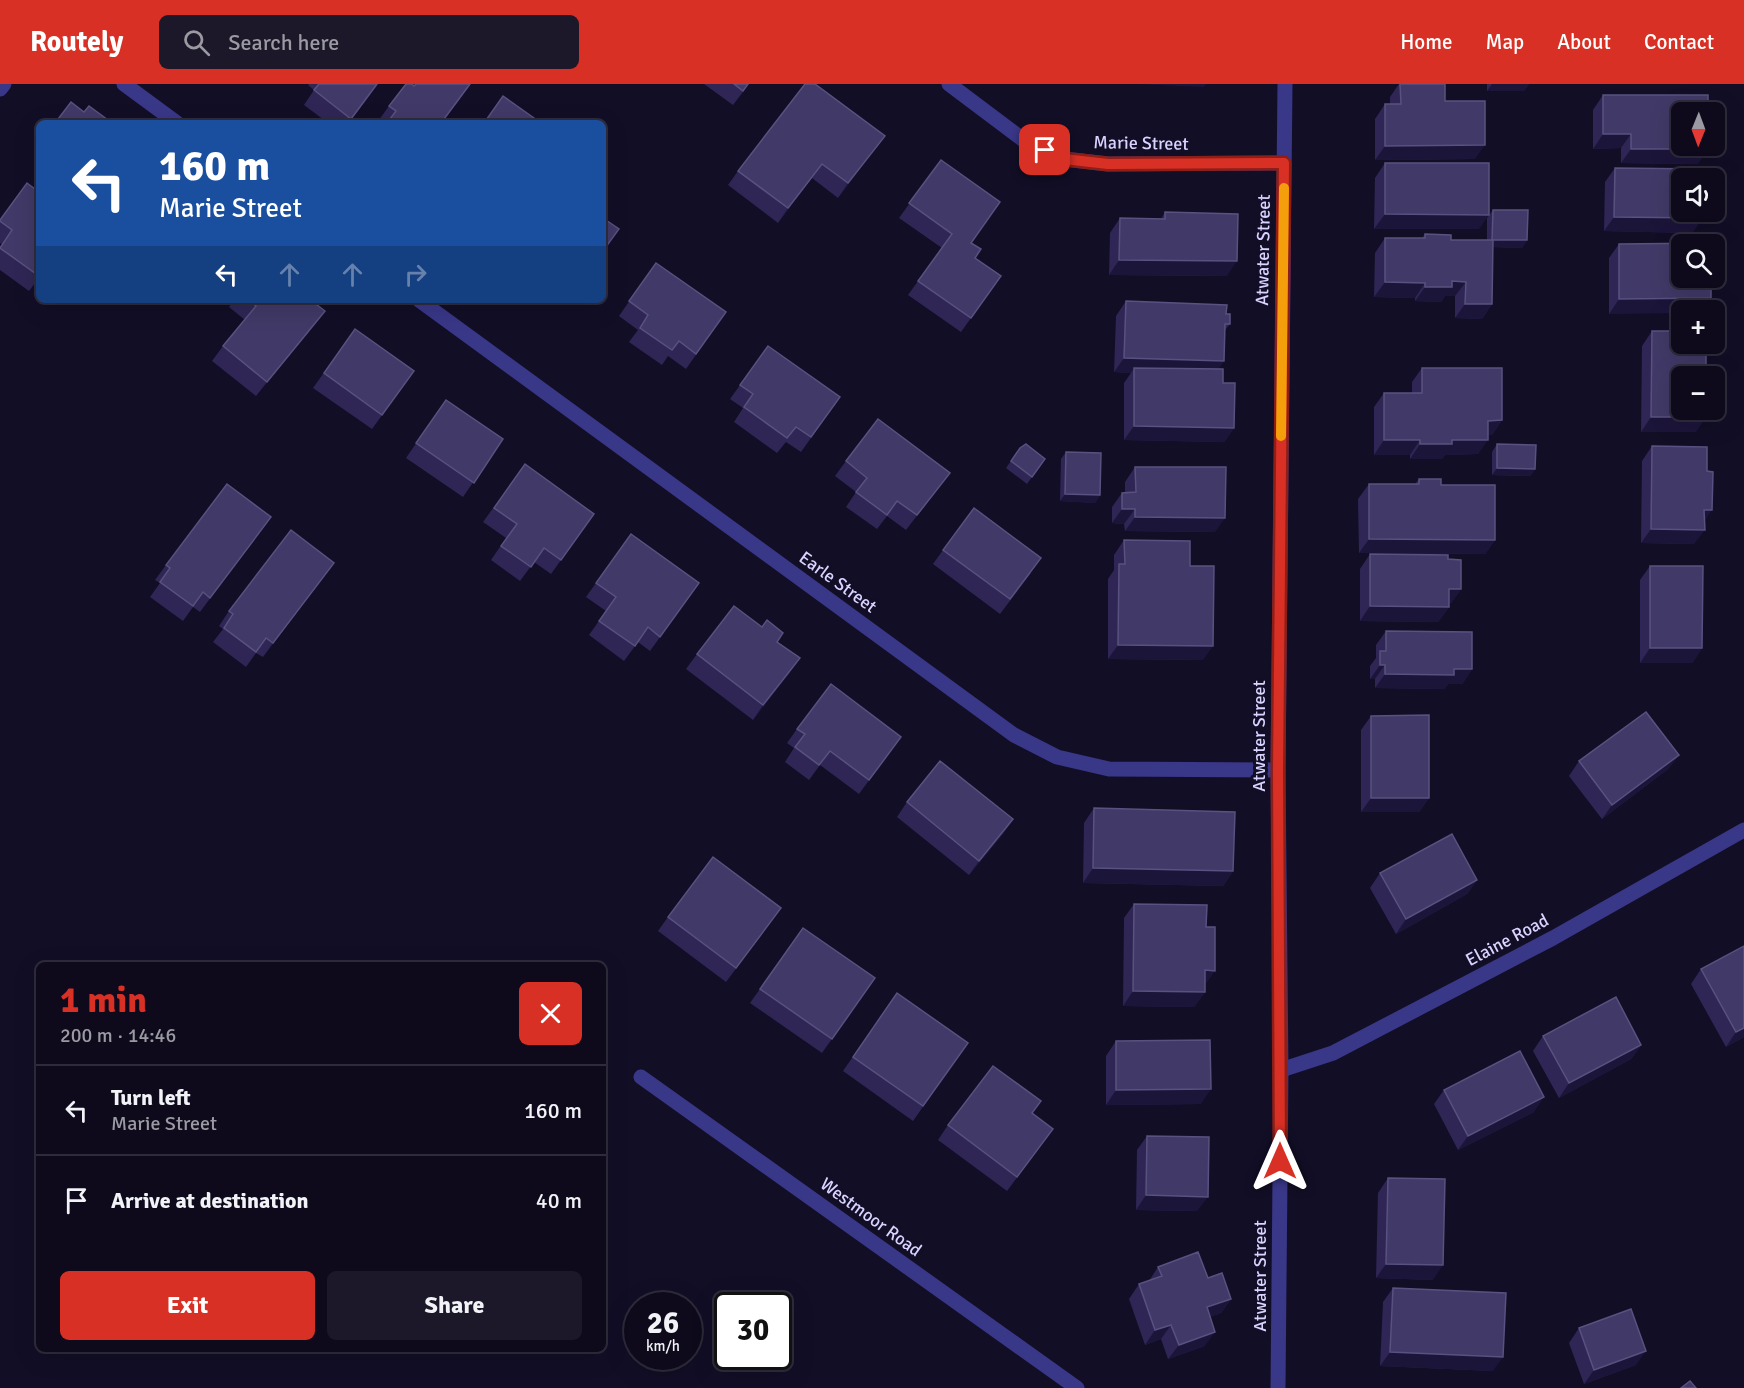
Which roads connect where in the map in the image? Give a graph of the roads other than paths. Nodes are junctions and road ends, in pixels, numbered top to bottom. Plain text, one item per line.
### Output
1 (4, 84) edge
2 (124, 84) edge
3 (949, 84) edge
4 (1286, 84) edge
5 (0, 89) edge
6 (173, 120) edge
7 (1284, 163) junction
8 (423, 303) edge
9 (1278, 770) junction
10 (1744, 830) edge
11 (1281, 1070) junction
12 (641, 1077) dead end
13 (1077, 1388) edge
14 (1278, 1388) edge

1 - 5 street
2 - 6 street
3 - 7 street, Marie Street
4 - 7 street, Atwater Street
7 - 9 street, Atwater Street
8 - 9 street, Earle Street
9 - 11 street, Atwater Street
10 - 11 street, Elaine Road
11 - 14 street, Atwater Street
12 - 13 street, Westmoor Road

